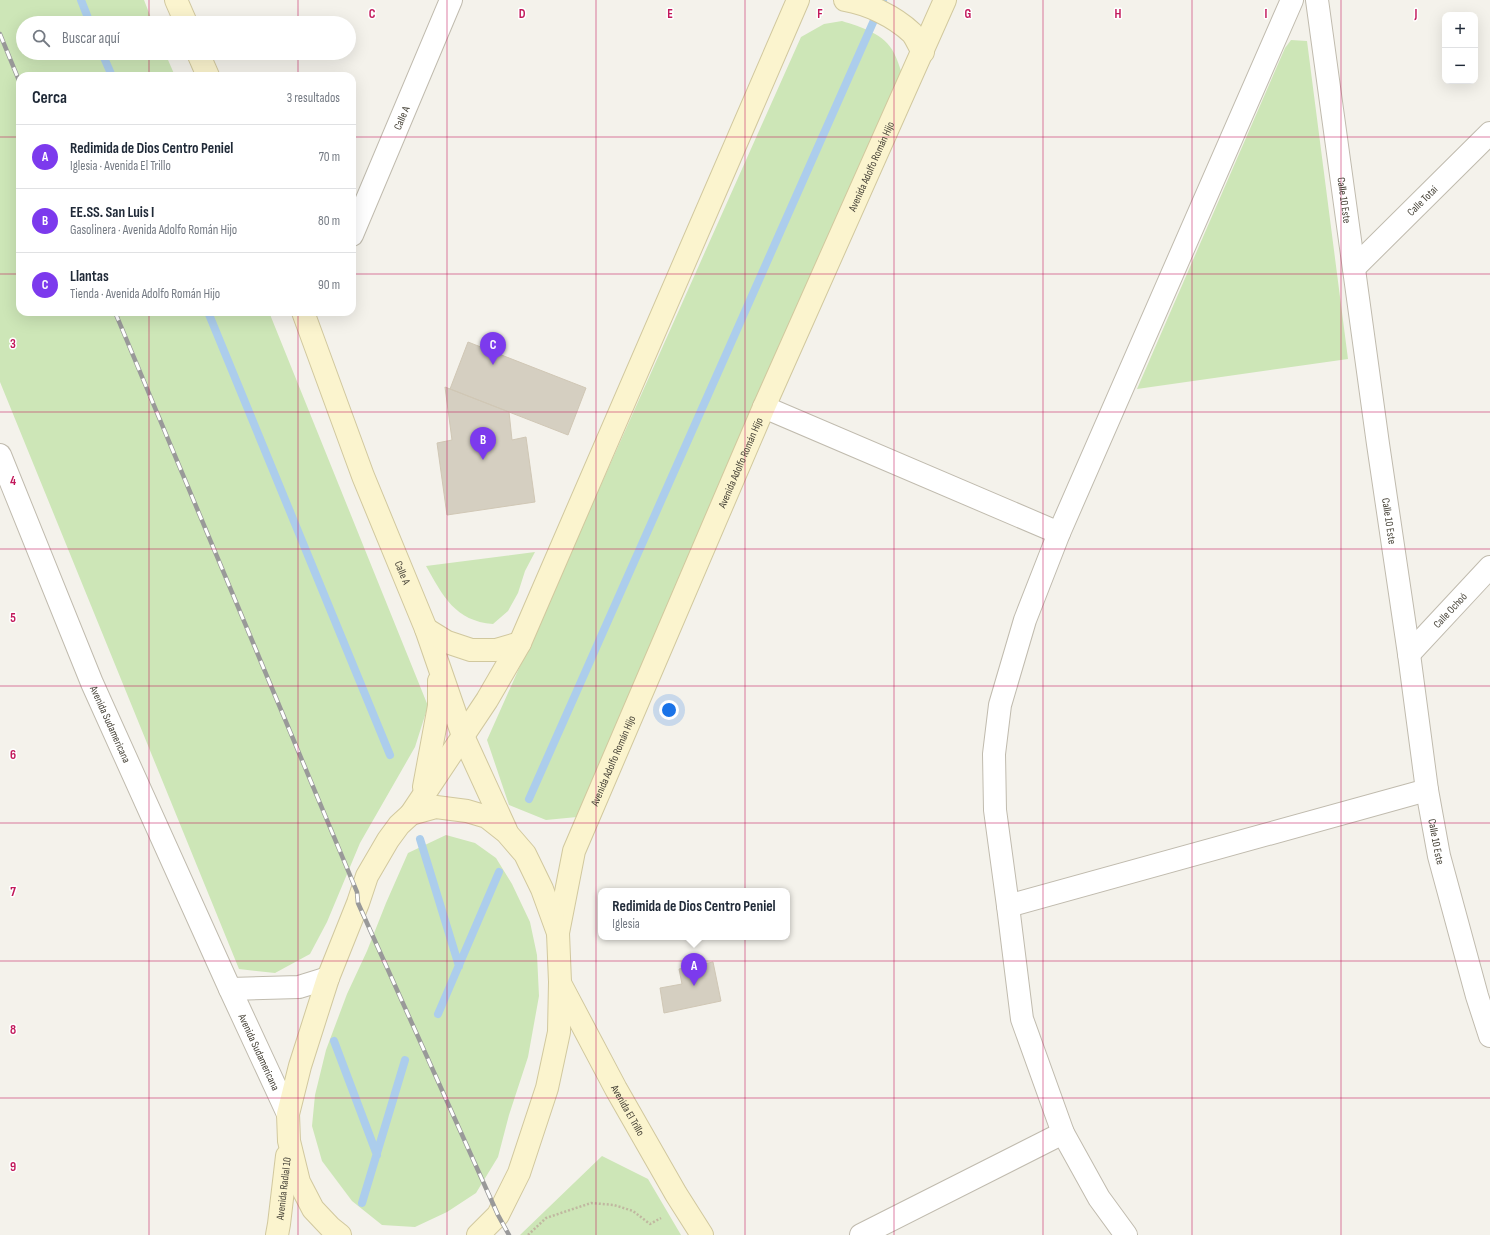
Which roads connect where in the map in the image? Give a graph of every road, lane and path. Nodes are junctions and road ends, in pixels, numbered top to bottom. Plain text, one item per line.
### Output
1 (176, 0) edge
2 (451, 0) edge
3 (845, 0) edge
4 (945, 0) edge
5 (1292, 0) edge
6 (1317, 0) edge
7 (802, 1) edge
8 (183, 16) edge
9 (918, 43) junction
10 (201, 60) edge
11 (206, 72) edge
12 (1490, 133) edge
13 (356, 226) edge
14 (1354, 268) junction
15 (304, 316) edge
16 (764, 407) junction
17 (0, 455) edge
18 (1059, 533) junction
19 (1490, 567) edge
20 (426, 629) junction
21 (520, 643) junction
22 (1409, 654) junction
23 (438, 666) junction
24 (462, 736) junction
25 (1427, 790) junction
26 (416, 805) junction
27 (506, 832) junction
28 (1008, 906) junction
29 (558, 933) junction
30 (328, 978) junction
31 (560, 982) junction
32 (230, 989) junction
33 (1483, 990) edge
34 (1490, 1036) edge
35 (288, 1114) junction
36 (1063, 1133) junction
37 (289, 1141) junction
38 (683, 1205) junction
39 (277, 1235) edge
40 (340, 1235) edge
41 (478, 1235) edge
42 (528, 1235) edge
43 (702, 1235) edge
44 (861, 1235) edge
45 (1126, 1235) edge

1 - 8 main road
2 - 13 street, Calle A
3 - 9 main road
4 - 9 main road, Avenida Adolfo Román Hijo
5 - 18 street
6 - 14 street, Calle 10 Este
7 - 21 main road
9 - 16 main road, Avenida Adolfo Román Hijo
10 - 11 main road
12 - 14 street, Calle Totai
14 - 22 street, Calle 10 Este
15 - 20 main road, Calle A
16 - 18 street
16 - 29 main road, Avenida Adolfo Román Hijo
17 - 32 street, Avenida Sudamericana
18 - 28 street
19 - 22 street, Calle Ochoó
20 - 21 main road
20 - 23 main road, Calle A
21 - 24 main road
22 - 25 street, Calle 10 Este
23 - 24 main road, Calle A
23 - 26 main road
24 - 26 main road
24 - 27 main road, Calle A
25 - 28 street
25 - 33 street, Calle 10 Este
26 - 27 main road
26 - 30 main road
27 - 29 main road
28 - 36 street
29 - 31 main road
30 - 32 street
30 - 35 main road
31 - 38 main road, Avenida El Trillo
31 - 41 main road
32 - 35 street, Avenida Sudamericana
33 - 34 street, Calle 10 Este
35 - 37 main road
36 - 44 street
36 - 45 street
37 - 39 main road, Avenida Radial 10
37 - 40 main road
38 - 42 path
38 - 43 main road, Avenida El Trillo

